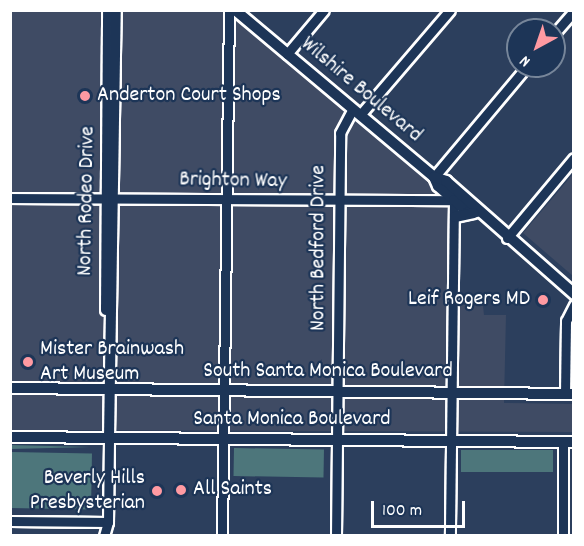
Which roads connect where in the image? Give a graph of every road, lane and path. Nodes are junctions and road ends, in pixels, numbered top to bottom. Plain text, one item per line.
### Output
1 (108, 10) edge
2 (116, 10) edge
3 (229, 10) edge
4 (236, 10) edge
5 (324, 10) edge
6 (450, 10) edge
7 (287, 54) junction
8 (517, 78) edge
9 (356, 112) junction
10 (573, 158) edge
11 (434, 177) junction
12 (10, 198) edge
13 (111, 199) junction
14 (224, 201) junction
15 (397, 201) junction
16 (454, 201) junction
17 (339, 202) junction
18 (477, 212) junction
19 (455, 217) junction
20 (507, 238) junction
21 (454, 240) junction
22 (573, 294) edge
23 (573, 305) edge
24 (10, 388) edge
25 (109, 390) junction
26 (224, 391) junction
27 (337, 392) junction
28 (451, 393) junction
29 (569, 394) edge
30 (10, 437) edge
31 (109, 438) junction
32 (223, 438) junction
33 (336, 440) junction
34 (450, 441) junction
35 (568, 442) edge
36 (10, 521) edge
37 (108, 522) junction
38 (104, 536) edge
39 (112, 536) edge
40 (222, 536) edge
41 (336, 536) edge
42 (450, 536) edge
43 (563, 536) edge

1 - 13 main road, North Rodeo Drive
2 - 13 main road, North Rodeo Drive
3 - 14 street
4 - 7 main road, Wilshire Boulevard
5 - 7 street
6 - 9 street, North Bedford Drive
7 - 9 main road, Wilshire Boulevard
8 - 11 street
9 - 11 main road, Wilshire Boulevard
9 - 17 street, North Bedford Drive
10 - 20 street
11 - 16 main road, Wilshire Boulevard
11 - 18 main road, Wilshire Boulevard
12 - 13 street, Brighton Way
13 - 14 street, Brighton Way
13 - 25 main road, North Rodeo Drive
14 - 17 street, Brighton Way
14 - 26 street
15 - 16 street, Brighton Way
15 - 17 street, Brighton Way
15 - 21 street
16 - 18 main road, Wilshire Boulevard
16 - 19 street
17 - 27 street, North Bedford Drive
18 - 19 main road
18 - 20 main road, Wilshire Boulevard
19 - 21 street
20 - 22 main road, Wilshire Boulevard
21 - 28 street
23 - 29 street
24 - 25 main road, South Santa Monica Boulevard
25 - 26 main road, South Santa Monica Boulevard
25 - 31 main road, North Rodeo Drive
26 - 27 main road, South Santa Monica Boulevard
26 - 32 street
27 - 28 main road, South Santa Monica Boulevard
27 - 33 street, North Bedford Drive
28 - 29 main road, South Santa Monica Boulevard
28 - 34 street
30 - 31 main road, Santa Monica Boulevard
31 - 32 main road, Santa Monica Boulevard
31 - 37 street, North Rodeo Drive
32 - 33 main road, Santa Monica Boulevard
32 - 40 street
33 - 34 main road, Santa Monica Boulevard
33 - 41 street, North Bedford Drive
34 - 35 main road, Santa Monica Boulevard
34 - 42 street
35 - 43 street
36 - 37 street
37 - 38 street, North Rodeo Drive
37 - 39 street, North Rodeo Drive

